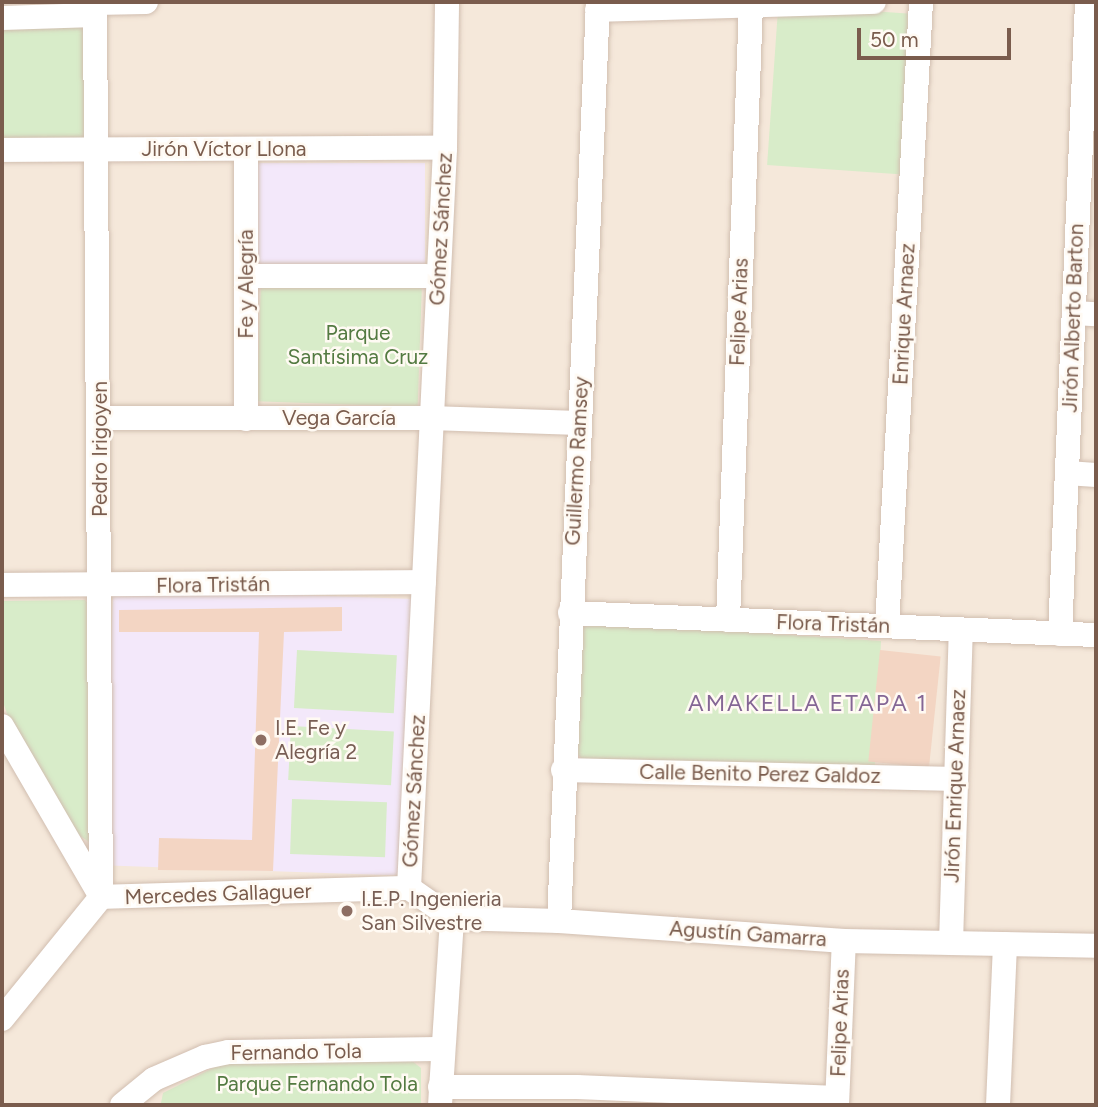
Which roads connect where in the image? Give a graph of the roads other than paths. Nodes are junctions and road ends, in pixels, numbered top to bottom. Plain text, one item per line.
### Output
1 (146, 2) edge
2 (447, 2) edge
3 (874, 2) edge
4 (921, 2) edge
5 (1087, 2) edge
6 (751, 5) junction
7 (597, 6) edge
8 (95, 7) edge
9 (2, 18) edge
10 (445, 148) junction
11 (246, 149) junction
12 (2, 150) edge
13 (98, 150) junction
14 (1088, 156) edge
15 (247, 276) junction
16 (426, 276) dead end
17 (1085, 313) edge
18 (99, 418) junction
19 (430, 418) junction
20 (246, 419) junction
21 (579, 423) junction
22 (1067, 473) junction
23 (1096, 475) edge
24 (424, 582) junction
25 (2, 585) edge
26 (100, 587) junction
27 (570, 613) junction
28 (728, 620) junction
29 (887, 626) junction
30 (961, 630) junction
31 (1060, 634) junction
32 (1096, 635) edge
33 (2, 726) edge
34 (563, 770) junction
35 (956, 779) junction
36 (409, 888) junction
37 (101, 897) junction
38 (452, 918) junction
39 (559, 920) junction
40 (844, 941) junction
41 (950, 943) junction
42 (1005, 944) junction
43 (1096, 946) edge
44 (5, 1007) edge
45 (442, 1049) junction
46 (440, 1096) edge
47 (577, 1096) edge
48 (837, 1101) edge
49 (133, 1102) edge
50 (998, 1105) edge

1 - 8 street
2 - 10 street, Gómez Sánchez
3 - 6 street
4 - 29 street, Enrique Arnaez
5 - 14 street, Jirón Alberto Barton
6 - 7 street
6 - 28 street, Felipe Arias
7 - 21 street, Guillermo Ramsey
8 - 9 street
8 - 13 street, Pedro Irigoyen
10 - 11 street, Jirón Víctor Llona
10 - 19 street, Gómez Sánchez
11 - 13 street, Jirón Víctor Llona
11 - 15 street, Fe y Alegría
12 - 13 street, Jirón Víctor Llona
13 - 18 street, Pedro Irigoyen
14 - 17 street, Jirón Alberto Barton
15 - 16 street
15 - 20 street, Fe y Alegría
17 - 22 street, Jirón Alberto Barton
18 - 20 street, Vega García
18 - 26 street, Pedro Irigoyen
19 - 20 street, Vega García
19 - 21 street, Vega García
19 - 24 street, Gómez Sánchez
21 - 27 street, Guillermo Ramsey
22 - 23 street
22 - 31 street, Jirón Alberto Barton
24 - 26 street, Flora Tristán
24 - 36 street, Gómez Sánchez
25 - 26 street, Flora Tristán
26 - 37 street, Pedro Irigoyen
27 - 28 street, Flora Tristán
27 - 34 street, Guillermo Ramsey
28 - 29 street, Flora Tristán
29 - 30 street, Flora Tristán
30 - 31 street, Flora Tristán
30 - 35 street, Jirón Enrique Arnaez
31 - 32 street, Flora Tristán
33 - 37 street
34 - 35 street, Calle Benito Perez Galdoz
34 - 39 street, Guillermo Ramsey
35 - 41 street, Jirón Enrique Arnaez
36 - 37 street, Mercedes Gallaguer
36 - 38 street
37 - 44 street, Mercedes Gallaguer
38 - 39 street, Agustín Gamarra
38 - 45 street
39 - 40 street, Agustín Gamarra
40 - 41 street, Agustín Gamarra
40 - 48 street, Felipe Arias
41 - 42 street, Agustín Gamarra
42 - 43 street, Agustín Gamarra
42 - 50 street
45 - 46 street
45 - 49 street, Fernando Tola
46 - 47 street
47 - 48 street

